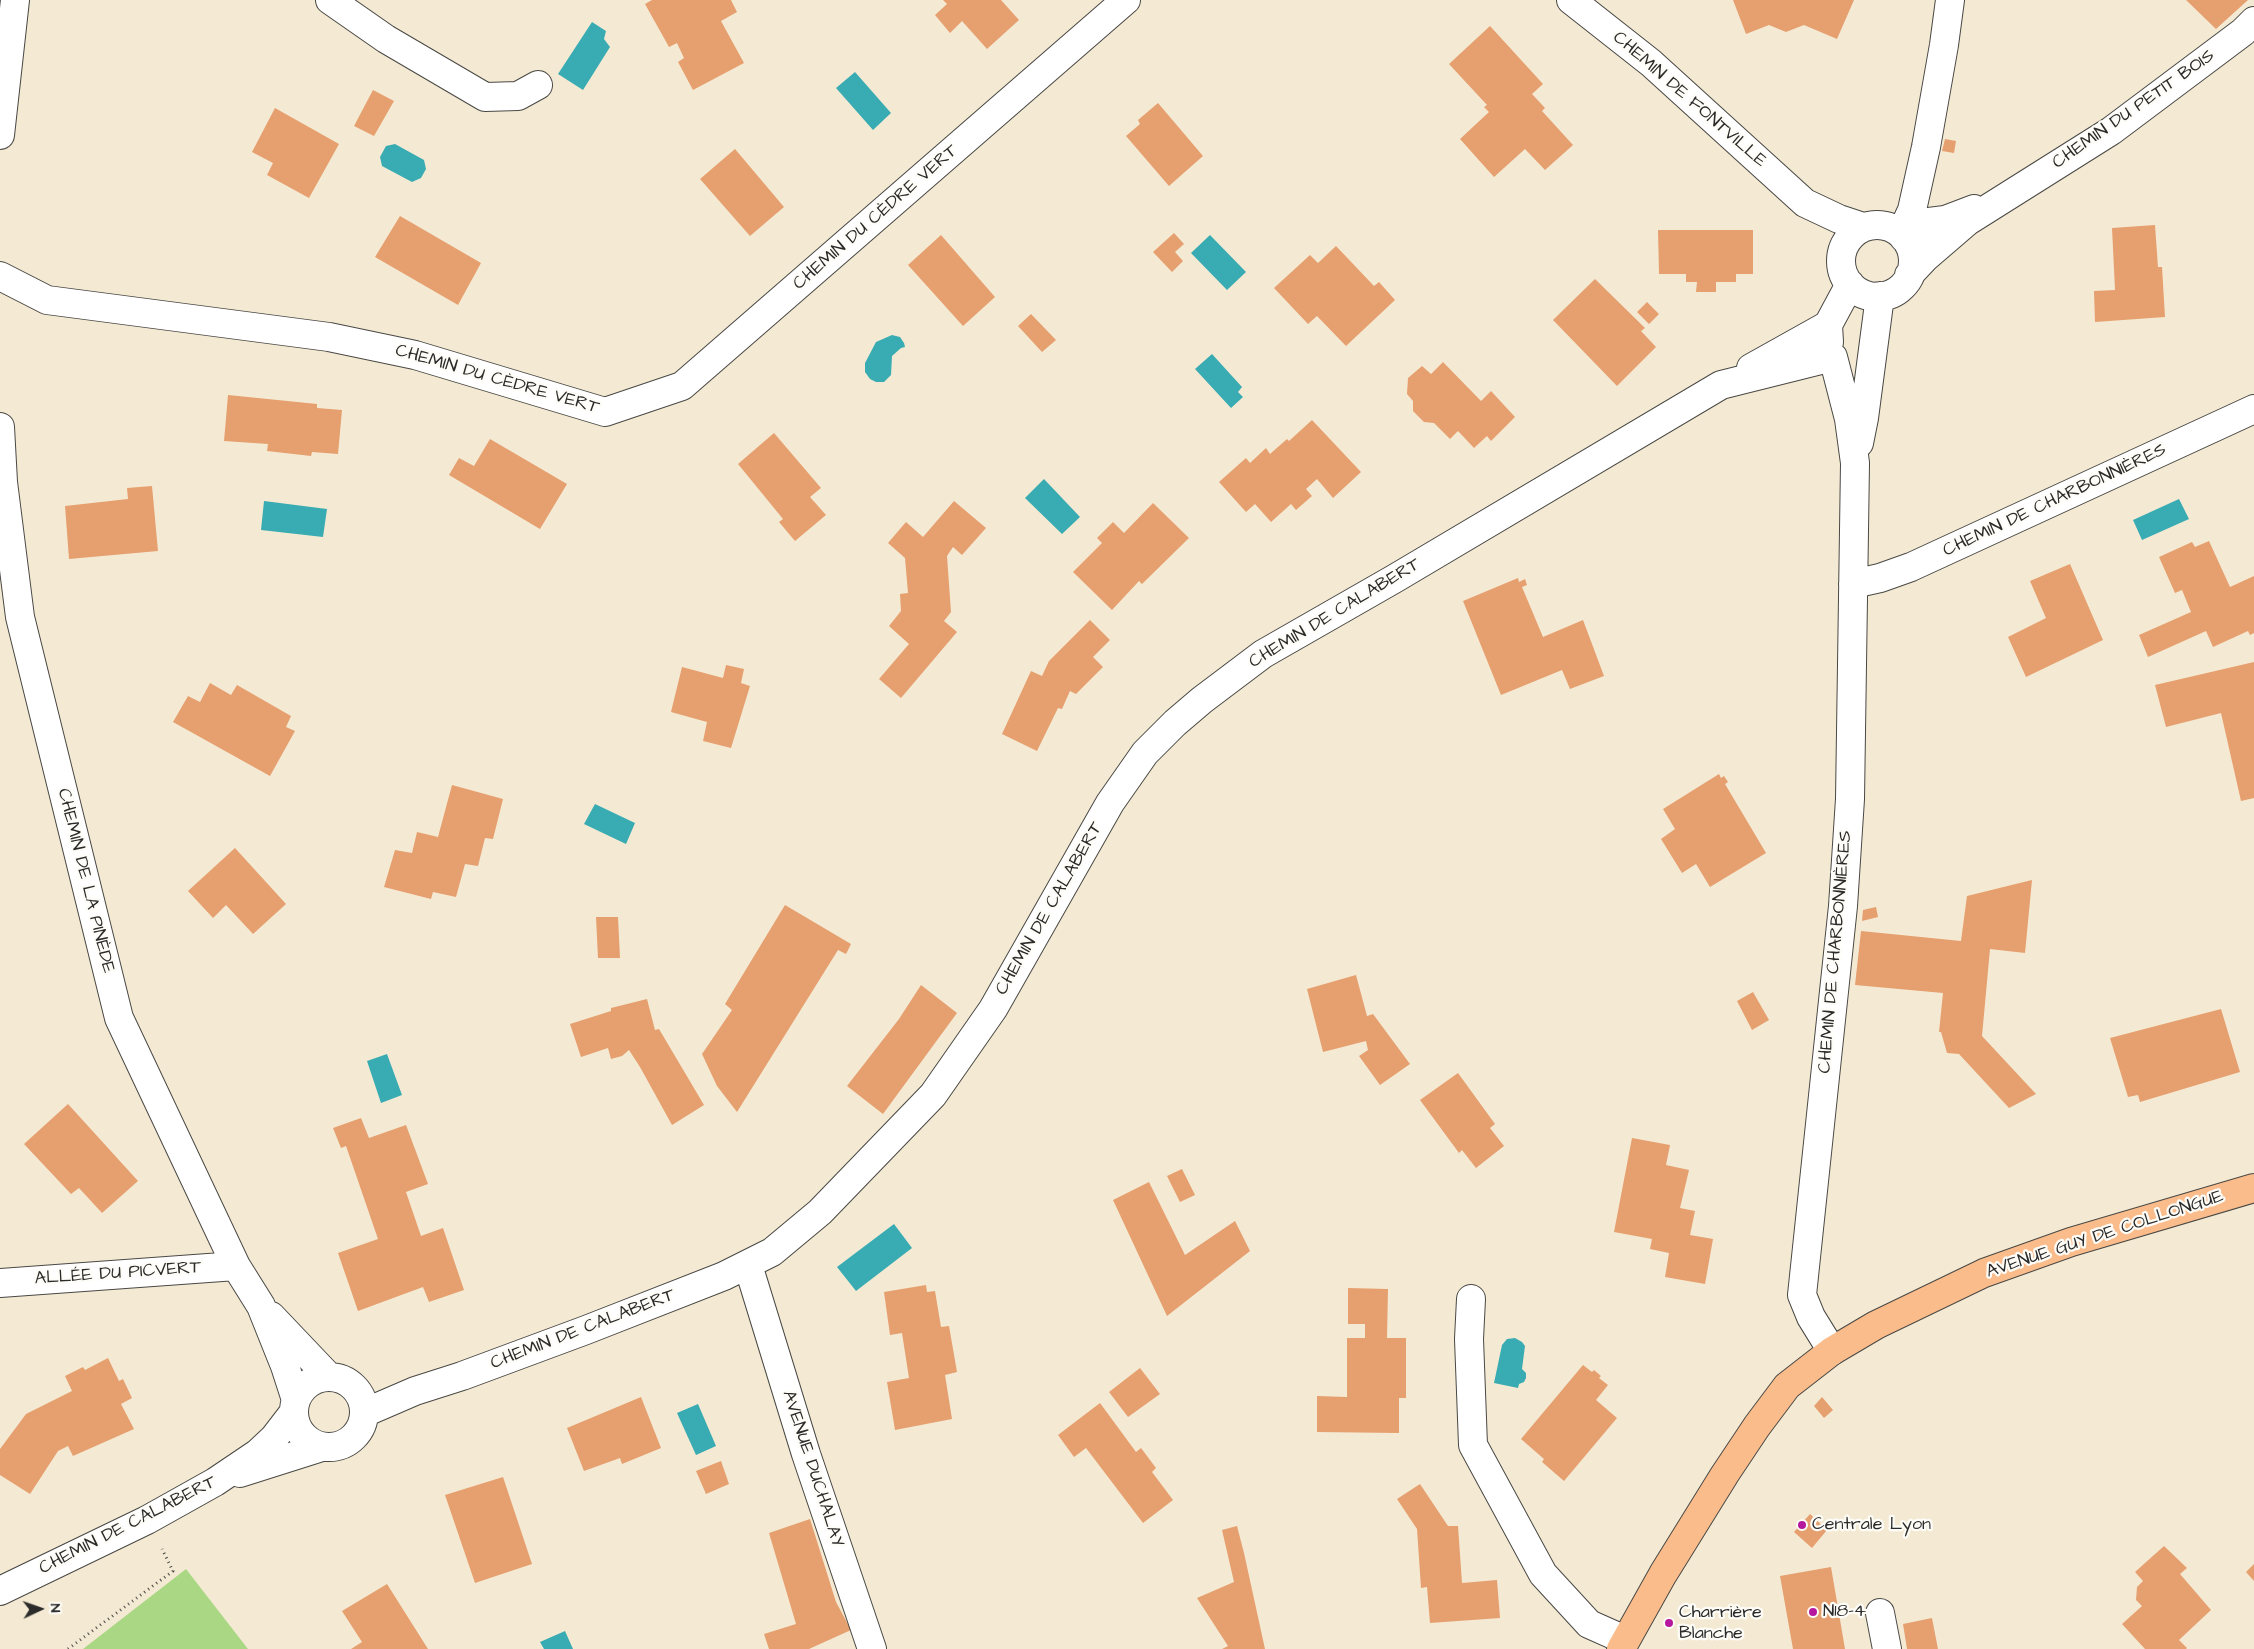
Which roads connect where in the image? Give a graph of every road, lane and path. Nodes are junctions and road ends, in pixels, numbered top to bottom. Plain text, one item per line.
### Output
1 (15, 0) edge
2 (330, 0) edge
3 (1126, 0) edge
4 (1572, 0) edge
5 (1950, 0) edge
6 (2254, 20) edge
7 (5, 43) edge
8 (538, 85) dead end
9 (0, 135) edge
10 (2010, 194) junction
11 (1805, 203) junction
12 (1889, 232) junction
13 (1909, 275) junction
14 (0, 276) edge
15 (1846, 276) junction
16 (1880, 296) junction
17 (1828, 325) junction
18 (1833, 357) junction
19 (1871, 363) junction
20 (1721, 384) junction
21 (2254, 409) edge
22 (0, 427) edge
23 (1854, 463) junction
24 (1853, 584) junction
25 (2254, 1188) edge
26 (236, 1266) junction
27 (752, 1277) junction
28 (0, 1282) edge
29 (1471, 1299) dead end
30 (261, 1306) junction
31 (1832, 1351) junction
32 (340, 1380) junction
33 (442, 1381) junction
34 (295, 1406) junction
35 (364, 1414) junction
36 (322, 1447) junction
37 (216, 1482) junction
38 (147, 1520) junction
39 (0, 1591) edge
40 (1880, 1613) dead end
41 (1623, 1645) edge
42 (68, 1649) edge
43 (872, 1649) edge
44 (1887, 1649) edge

1 - 7 street
2 - 8 street
3 - 14 street, CHEMIN DU CÈDRE VERT
4 - 11 street, CHEMIN DE FONTVILLE
5 - 12 street
6 - 10 street, CHEMIN DU PETIT BOIS
7 - 9 street
10 - 12 street, CHEMIN DU PETIT BOIS
10 - 13 street, CHEMIN DU PETIT BOIS
11 - 12 street, CHEMIN DE FONTVILLE
11 - 15 street, CHEMIN DE FONTVILLE
12 - 13 street
12 - 15 street
13 - 16 street
15 - 16 street
15 - 17 street
16 - 19 street, CHEMIN DE CHARBONNIÈRES
17 - 18 street, CHEMIN DE CHARBONNIÈRES
17 - 20 street
18 - 19 street
18 - 20 street, CHEMIN DE CALABERT
18 - 23 street, CHEMIN DE CHARBONNIÈRES
19 - 23 street, CHEMIN DE CHARBONNIÈRES
20 - 27 street, CHEMIN DE CALABERT
21 - 24 street, CHEMIN DE CHARBONNIÈRES
22 - 26 street, CHEMIN DE LA PINÈDE
23 - 24 street, CHEMIN DE CHARBONNIÈRES
24 - 31 street, CHEMIN DE CHARBONNIÈRES
25 - 31 main road, AVENUE GUY DE COLLONGUE
26 - 28 street, ALLÉE DU PICVERT
26 - 30 street, CHEMIN DE LA PINÈDE
27 - 33 street, CHEMIN DE CALABERT
27 - 43 street, AVENUE DUCHALAY
29 - 41 street
30 - 32 street, CHEMIN DE LA PINÈDE
30 - 34 street, CHEMIN DE LA PINÈDE
31 - 41 main road, AVENUE GUY DE COLLONGUE
32 - 33 street
32 - 34 street
32 - 35 street
33 - 35 street
34 - 36 street
34 - 37 street, CHEMIN DE CALABERT
35 - 36 street
36 - 37 street
37 - 38 street, CHEMIN DE CALABERT
38 - 39 street, CHEMIN DE CALABERT
38 - 42 path
40 - 44 street

